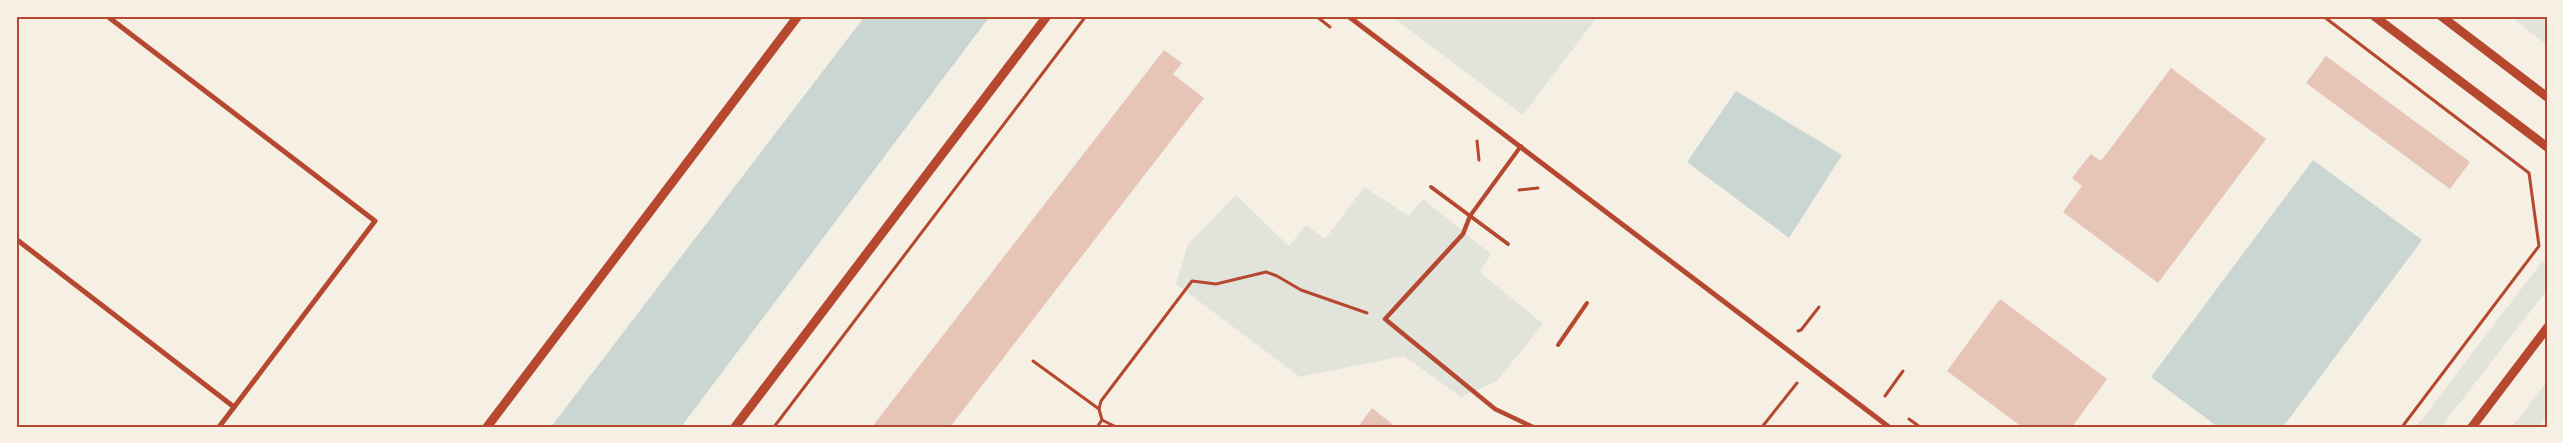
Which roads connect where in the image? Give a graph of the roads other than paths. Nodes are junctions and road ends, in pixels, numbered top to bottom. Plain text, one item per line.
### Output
1 (107, 16) edge
2 (798, 16) edge
3 (1047, 16) edge
4 (1348, 16) edge
5 (2374, 16) edge
6 (2441, 16) edge
7 (2547, 97) edge
8 (1521, 146) junction
9 (2547, 147) edge
10 (1431, 187) dead end
11 (1470, 216) junction
12 (16, 239) edge
13 (1508, 244) dead end
14 (1587, 303) dead end
15 (2547, 328) edge
16 (1558, 345) dead end
17 (234, 407) junction
18 (220, 427) edge
19 (487, 427) edge
20 (735, 427) edge
21 (1533, 427) edge
22 (1889, 427) edge
23 (2472, 427) edge

1 - 17 street
2 - 19 street
3 - 20 street
4 - 8 street
5 - 9 street
6 - 7 street
8 - 11 lane
8 - 22 street
10 - 11 lane
11 - 13 lane
11 - 21 street
12 - 17 street
14 - 16 lane
15 - 23 street
17 - 18 street

